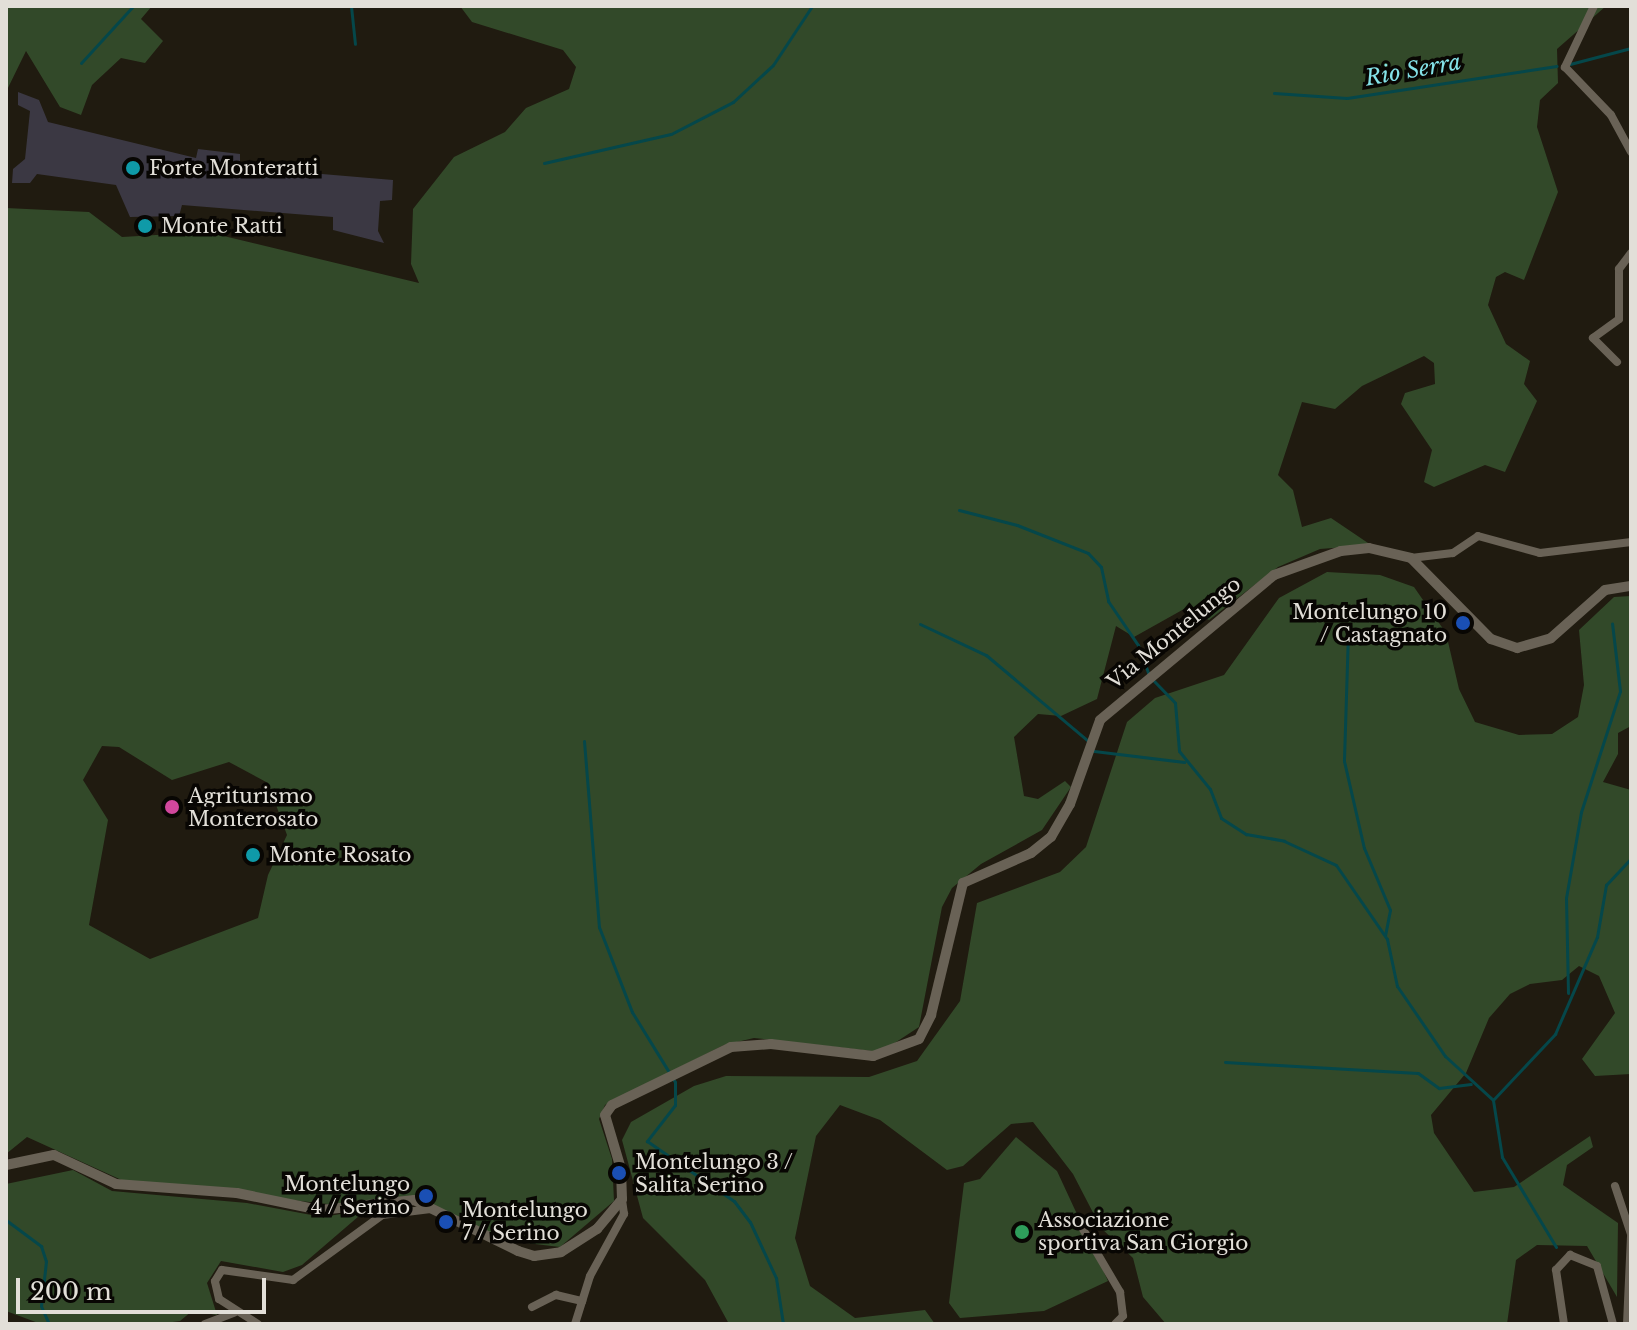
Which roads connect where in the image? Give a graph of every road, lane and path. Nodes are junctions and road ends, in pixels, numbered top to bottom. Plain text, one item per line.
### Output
1 (1594, 6) edge
2 (1631, 152) edge
3 (1631, 253) edge
4 (1617, 362) dead end
5 (1631, 542) edge
6 (1411, 558) junction
7 (1631, 586) edge
8 (6, 1165) edge
9 (1615, 1186) dead end
10 (622, 1199) junction
11 (432, 1209) junction
12 (1077, 1219) dead end
13 (1631, 1235) edge
14 (1631, 1256) edge
15 (582, 1301) junction
16 (1627, 1302) edge
17 (532, 1307) dead end
18 (234, 1313) junction
19 (205, 1324) edge
20 (258, 1324) edge
21 (575, 1324) edge
22 (1115, 1324) edge
23 (1564, 1324) edge
24 (1613, 1324) edge
25 (1627, 1324) edge

1 - 2 street
3 - 4 street
5 - 6 street
6 - 7 street
6 - 10 street, Via Montelungo
8 - 11 street
9 - 13 street
10 - 11 street
10 - 15 street
11 - 18 street
12 - 22 street
13 - 14 street
14 - 16 street
15 - 17 street
15 - 21 street
16 - 25 street
18 - 19 street
18 - 20 street
23 - 24 street

